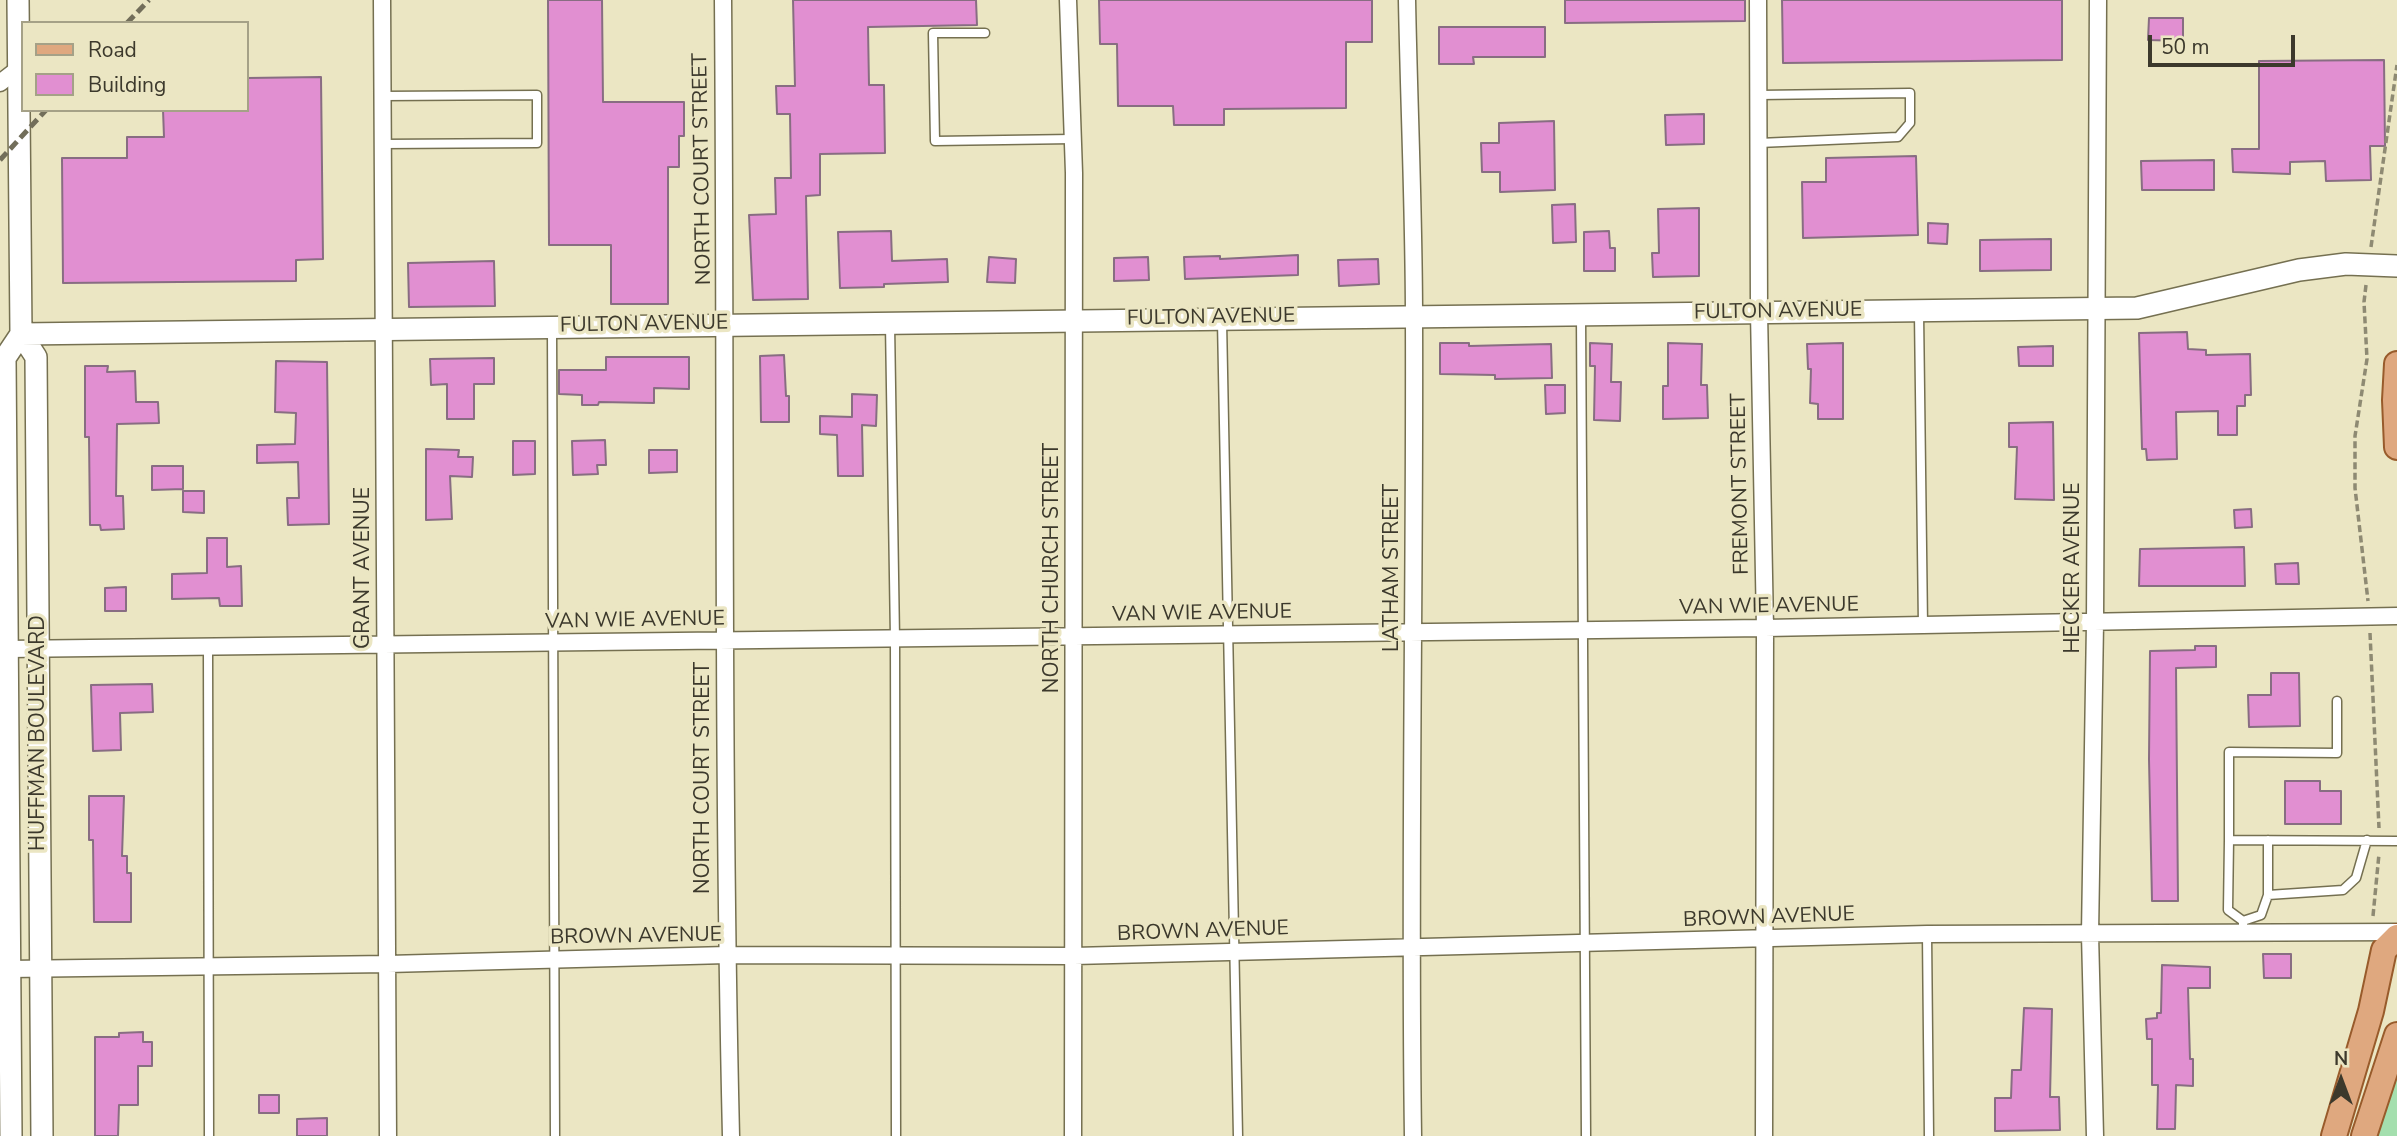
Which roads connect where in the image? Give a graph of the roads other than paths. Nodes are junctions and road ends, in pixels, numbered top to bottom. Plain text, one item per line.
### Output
1 (18, 0) edge
2 (382, 0) edge
3 (723, 0) edge
4 (1068, 0) edge
5 (1407, 0) edge
6 (1758, 0) edge
7 (2098, 0) edge
8 (985, 33) dead end
9 (9, 69) edge
10 (0, 83) edge
11 (1759, 94) junction
12 (383, 96) junction
13 (1073, 139) junction
14 (1759, 143) junction
15 (382, 144) junction
16 (2397, 266) edge
17 (2097, 308) junction
18 (1919, 310) junction
19 (1759, 312) junction
20 (1581, 314) junction
21 (1414, 316) junction
22 (1222, 318) junction
23 (1073, 320) junction
24 (890, 322) junction
25 (726, 324) junction
26 (552, 326) junction
27 (383, 328) junction
28 (21, 334) junction
29 (2397, 364) edge
30 (2397, 447) edge
31 (2397, 616) edge
32 (2095, 623) junction
33 (1923, 626) junction
34 (1765, 628) junction
35 (1583, 630) junction
36 (1414, 632) junction
37 (1228, 635) junction
38 (1074, 637) junction
39 (895, 639) junction
40 (724, 641) junction
41 (552, 643) junction
42 (386, 646) junction
43 (38, 648) junction
44 (208, 648) junction
45 (7, 649) junction
46 (2337, 701) dead end
47 (2229, 840) junction
48 (2268, 840) junction
49 (2367, 840) junction
50 (2397, 841) edge
51 (2268, 895) junction
52 (2243, 927) junction
53 (1927, 934) junction
54 (2090, 934) junction
55 (2397, 935) edge
56 (1763, 939) junction
57 (1585, 943) junction
58 (1410, 946) junction
59 (1234, 953) junction
60 (727, 955) junction
61 (895, 956) junction
62 (1074, 957) junction
63 (553, 960) junction
64 (388, 964) junction
65 (209, 966) junction
66 (40, 968) junction
67 (5, 969) edge
68 (2397, 1035) edge
69 (11, 1136) edge
70 (42, 1136) edge
71 (209, 1136) edge
72 (388, 1136) edge
73 (555, 1136) edge
74 (731, 1136) edge
75 (896, 1136) edge
76 (1073, 1136) edge
77 (1238, 1136) edge
78 (1412, 1136) edge
79 (1586, 1136) edge
80 (1764, 1136) edge
81 (1929, 1136) edge
82 (2095, 1136) edge
83 (2334, 1136) edge
84 (2364, 1136) edge

1 - 9 street, HUFFMAN BOULEVARD
2 - 12 street, GRANT AVENUE
3 - 25 street, NORTH COURT STREET
4 - 13 street, NORTH CHURCH STREET
5 - 21 street, LATHAM STREET
6 - 11 street, FREMONT STREET
7 - 17 street, HECKER AVENUE
8 - 13 lane
9 - 10 street
9 - 28 street, HUFFMAN BOULEVARD
11 - 14 street, FREMONT STREET
11 - 14 lane
12 - 15 street, GRANT AVENUE
12 - 15 lane
13 - 23 street, NORTH CHURCH STREET
14 - 19 street, FREMONT STREET
15 - 27 street, GRANT AVENUE
16 - 17 street, FULTON AVENUE
17 - 18 street, FULTON AVENUE
17 - 32 street, HECKER AVENUE
18 - 19 street, FULTON AVENUE
18 - 33 lane
19 - 20 street, FULTON AVENUE
19 - 34 street, FREMONT STREET
20 - 21 street, FULTON AVENUE
20 - 35 lane
21 - 22 street, FULTON AVENUE
21 - 36 street, LATHAM STREET
22 - 23 street, FULTON AVENUE
22 - 37 lane
23 - 24 street, FULTON AVENUE
23 - 38 street, NORTH CHURCH STREET
24 - 25 street, FULTON AVENUE
24 - 39 lane
25 - 26 street, FULTON AVENUE
25 - 40 street, NORTH COURT STREET
26 - 27 street, FULTON AVENUE
26 - 41 lane
27 - 28 street, FULTON AVENUE
27 - 42 street, GRANT AVENUE
28 - 43 street, HUFFMAN BOULEVARD
28 - 45 street, HUFFMAN BOULEVARD
29 - 30 main road
31 - 32 street, VAN WIE AVENUE
32 - 33 street, VAN WIE AVENUE
32 - 54 street, HECKER AVENUE
33 - 34 street, VAN WIE AVENUE
34 - 35 street, VAN WIE AVENUE
34 - 56 street, FREMONT STREET
35 - 36 street, VAN WIE AVENUE
35 - 57 lane
36 - 37 street, VAN WIE AVENUE
36 - 58 street, LATHAM STREET
37 - 38 street, VAN WIE AVENUE
37 - 59 lane
38 - 39 street, VAN WIE AVENUE
38 - 62 street, NORTH CHURCH STREET
39 - 40 street, VAN WIE AVENUE
39 - 61 lane
40 - 41 street, VAN WIE AVENUE
40 - 60 street, NORTH COURT STREET
41 - 42 street, VAN WIE AVENUE
41 - 63 lane
42 - 44 street, VAN WIE AVENUE
42 - 64 street, GRANT AVENUE
43 - 44 street, VAN WIE AVENUE
43 - 45 street, VAN WIE AVENUE
43 - 66 street, HUFFMAN BOULEVARD
44 - 65 lane
45 - 67 street, HUFFMAN BOULEVARD
46 - 47 lane
47 - 48 lane
47 - 52 lane
48 - 49 lane
48 - 51 lane
49 - 50 lane
49 - 51 lane
51 - 52 lane
52 - 54 street, BROWN AVENUE
52 - 55 street, BROWN AVENUE
53 - 54 street, BROWN AVENUE
53 - 56 street, BROWN AVENUE
53 - 81 lane
54 - 82 street, HECKER AVENUE
55 - 83 main road
56 - 57 street, BROWN AVENUE
56 - 80 street, FREMONT STREET
57 - 58 street, BROWN AVENUE
57 - 79 lane
58 - 59 street, BROWN AVENUE
58 - 78 street, LATHAM STREET
59 - 62 street, BROWN AVENUE
59 - 77 lane
60 - 61 street, BROWN AVENUE
60 - 63 street, BROWN AVENUE
60 - 74 street, NORTH COURT STREET
61 - 62 street, BROWN AVENUE
61 - 75 lane
62 - 76 street, NORTH CHURCH STREET
63 - 64 street, BROWN AVENUE
63 - 73 lane
64 - 65 street, BROWN AVENUE
64 - 72 street, GRANT AVENUE
65 - 66 street, BROWN AVENUE
65 - 71 lane
66 - 67 street, BROWN AVENUE
66 - 70 street, HUFFMAN BOULEVARD
67 - 69 street, HUFFMAN BOULEVARD
68 - 84 main road

